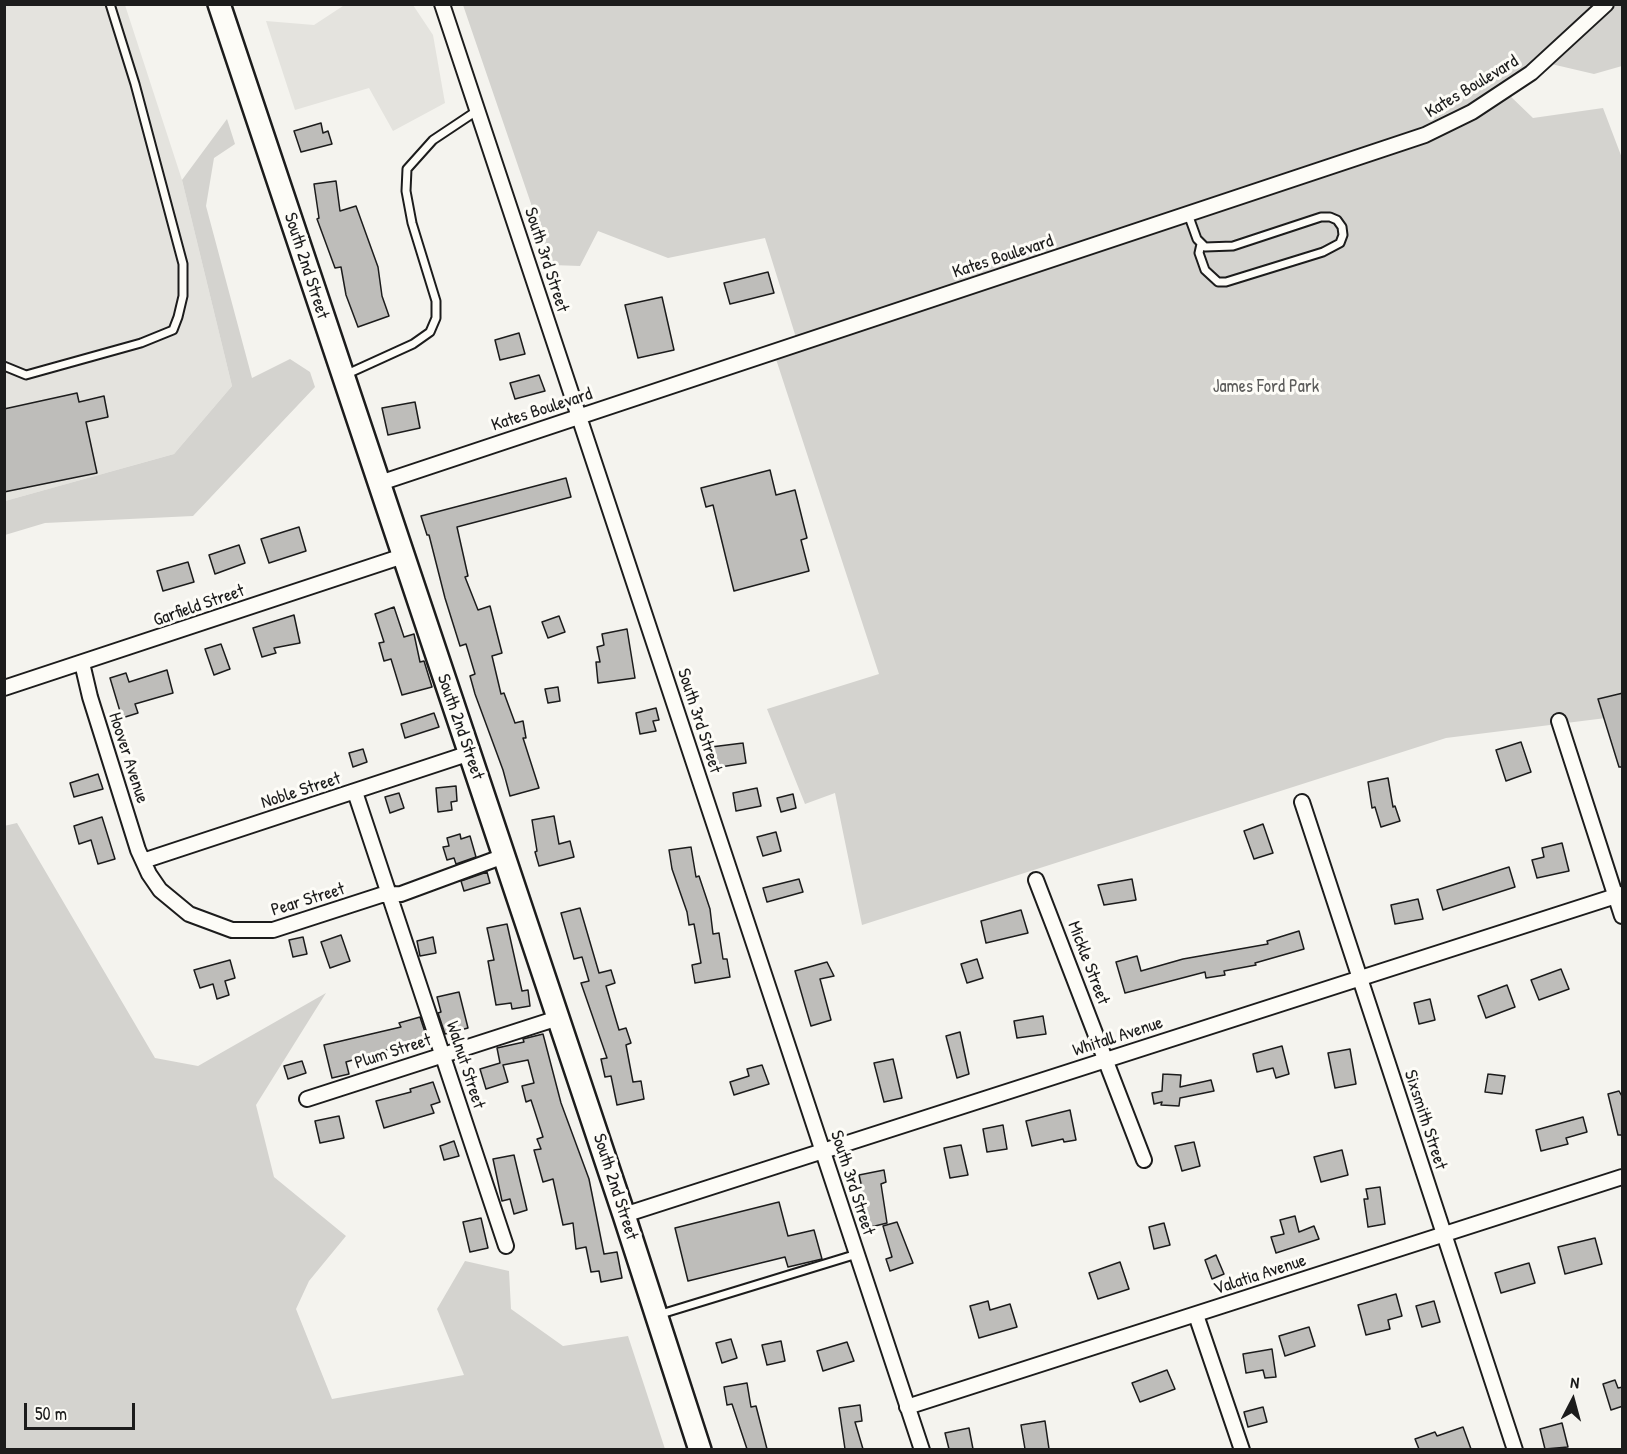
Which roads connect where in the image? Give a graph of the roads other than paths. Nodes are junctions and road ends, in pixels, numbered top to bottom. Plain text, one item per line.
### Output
1 (110, 4) edge
2 (219, 4) edge
3 (442, 4) edge
4 (1606, 4) edge
5 (478, 110) junction
6 (1188, 214) junction
7 (1201, 244) junction
8 (4, 366) edge
9 (343, 376) junction
10 (580, 417) junction
11 (380, 483) junction
12 (403, 556) junction
13 (82, 663) junction
14 (4, 688) edge
15 (1559, 721) dead end
16 (470, 753) junction
17 (355, 792) junction
18 (1302, 802) dead end
19 (504, 856) junction
20 (143, 861) junction
21 (1036, 880) dead end
22 (391, 895) junction
23 (1619, 895) edge
24 (1623, 916) edge
25 (1359, 978) junction
26 (558, 1018) junction
27 (442, 1055) junction
28 (1106, 1059) junction
29 (307, 1099) dead end
30 (823, 1151) junction
31 (1144, 1160) dead end
32 (1623, 1177) edge
33 (624, 1215) junction
34 (1444, 1234) junction
35 (506, 1246) dead end
36 (857, 1254) junction
37 (657, 1315) junction
38 (1196, 1315) junction
39 (907, 1407) junction
40 (700, 1449) edge
41 (922, 1449) edge
42 (1242, 1449) edge
43 (1515, 1449) edge

1 - 8 lane
2 - 9 main road, South 2nd Street
3 - 5 street, South 3rd Street
4 - 6 street, Kates Boulevard
5 - 9 lane
5 - 10 street, South 3rd Street
6 - 7 lane
6 - 10 street, Kates Boulevard
7 - 7 lane
9 - 11 main road, South 2nd Street
10 - 11 street, Kates Boulevard
10 - 30 street, South 3rd Street
11 - 12 main road, South 2nd Street
12 - 13 street, Garfield Street
12 - 16 main road, South 2nd Street
13 - 14 street, Garfield Street
13 - 20 street, Hoover Avenue
15 - 23 street
16 - 17 street, Noble Street
16 - 19 main road, South 2nd Street
17 - 20 street, Noble Street
17 - 22 street, Walnut Street
18 - 25 street, Sixsmith Street
19 - 22 street, Pear Street
19 - 26 main road, South 2nd Street
20 - 22 street, Pear Street
21 - 28 street, Mickle Street
22 - 27 street, Walnut Street
23 - 24 street
23 - 25 street, Whitall Avenue
25 - 28 street, Whitall Avenue
25 - 34 street, Sixsmith Street
26 - 27 street, Plum Street
26 - 33 main road, South 2nd Street
27 - 29 street, Plum Street
27 - 35 street, Walnut Street
28 - 30 street, Whitall Avenue
28 - 31 street, Mickle Street
30 - 33 street, Whitall Avenue
30 - 36 street, South 3rd Street
32 - 34 street, Valatia Avenue
33 - 37 main road, South 2nd Street
34 - 38 street, Valatia Avenue
34 - 43 street, Sixsmith Street
36 - 37 lane
36 - 39 street, South 3rd Street
37 - 40 main road, South 2nd Street
38 - 39 street, Valatia Avenue
38 - 42 street
39 - 41 street, South 3rd Street

